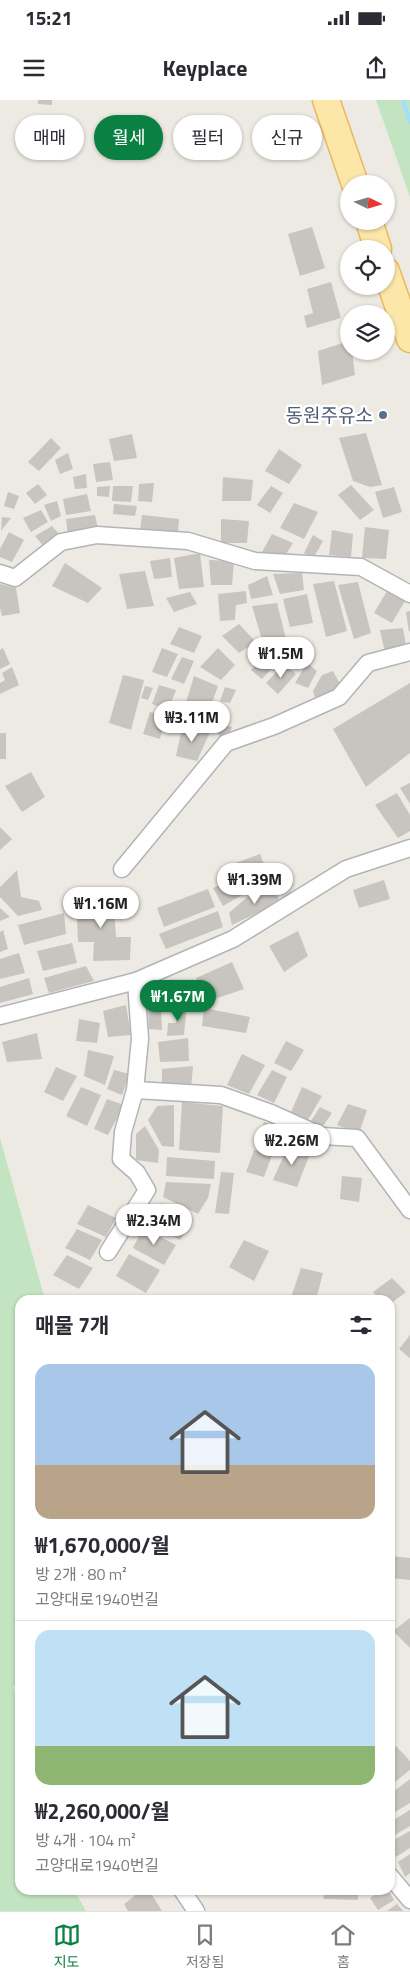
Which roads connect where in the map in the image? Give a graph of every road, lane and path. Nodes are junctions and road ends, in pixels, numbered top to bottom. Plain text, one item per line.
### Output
1 (326, 100) edge
2 (353, 175) edge
3 (394, 295) edge
4 (410, 339) edge
5 (0, 573) edge
6 (410, 594) edge
7 (410, 652) edge
8 (410, 848) edge
9 (122, 869) dead end
10 (136, 981) junction
11 (0, 1016) edge
12 (135, 1090) junction
13 (410, 1210) edge
14 (108, 1252) dead end
15 (395, 1882) edge
16 (185, 1895) edge
17 (410, 1900) edge
18 (196, 1911) edge

1 - 2 main road
3 - 4 main road
5 - 6 street
7 - 9 street
8 - 10 street
10 - 11 street
10 - 12 street
12 - 13 street
12 - 14 street
15 - 17 street
16 - 18 street

